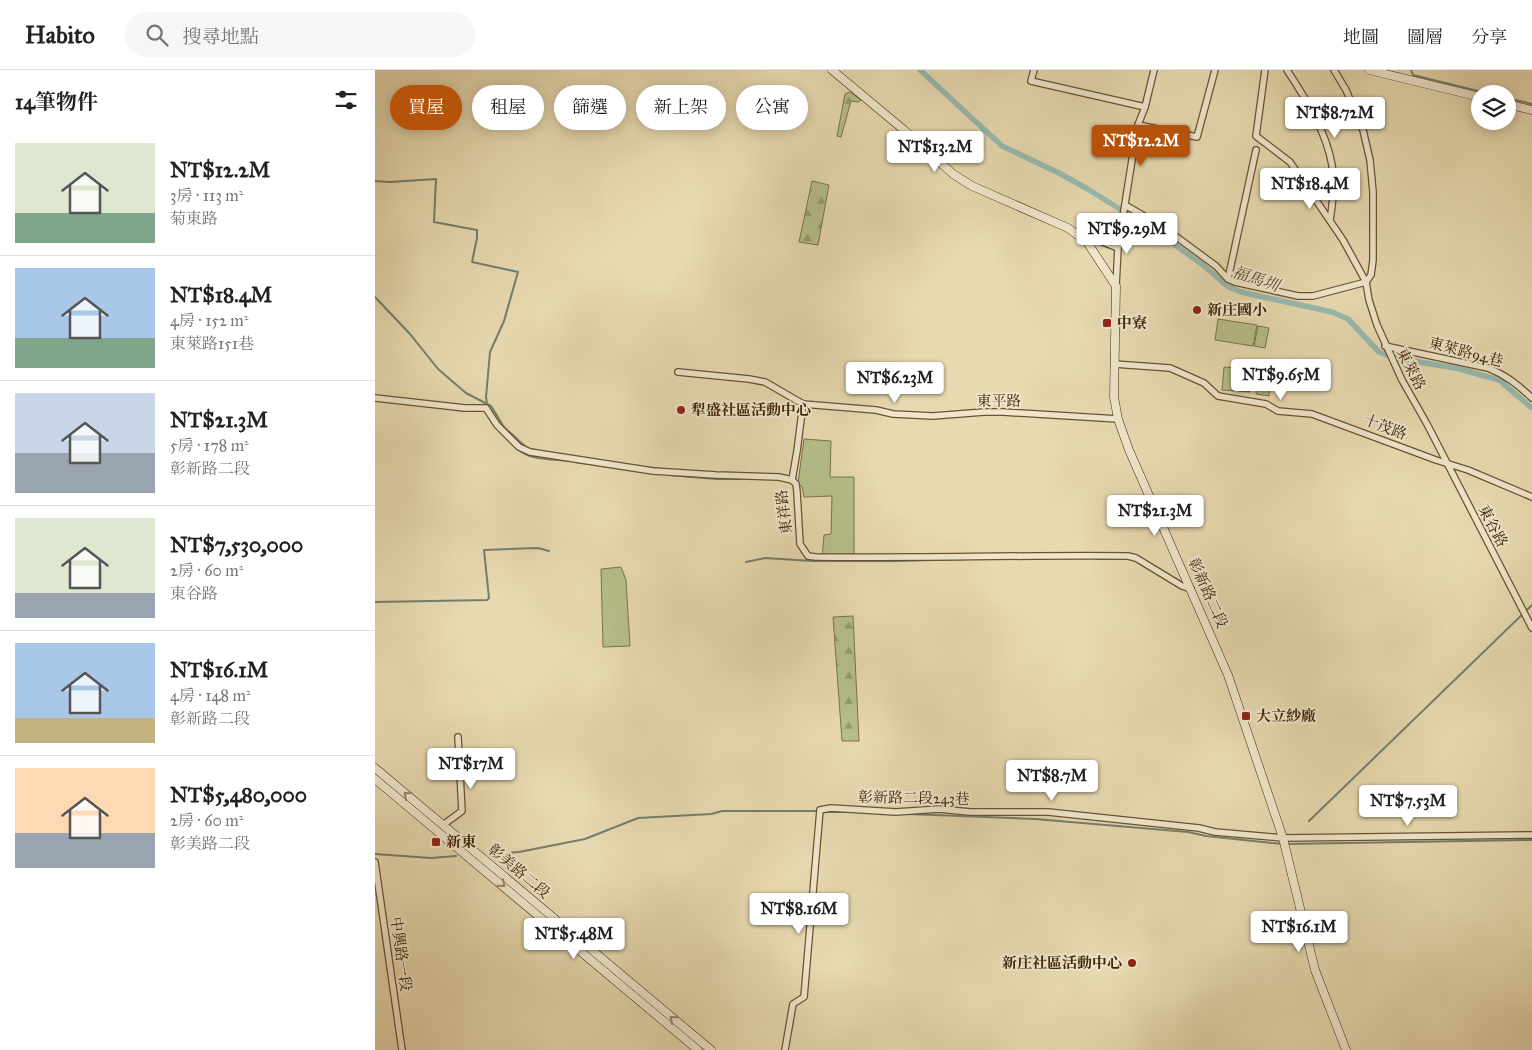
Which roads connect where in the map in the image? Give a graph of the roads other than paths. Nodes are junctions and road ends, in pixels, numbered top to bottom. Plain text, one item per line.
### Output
1 (832, 70) edge
2 (1034, 70) edge
3 (1154, 70) edge
4 (1215, 70) edge
5 (1265, 70) edge
6 (1287, 70) edge
7 (1334, 70) edge
8 (1369, 70) edge
9 (1471, 95) edge
10 (1516, 106) edge
11 (1145, 107) junction
12 (1532, 110) edge
13 (1138, 125) junction
14 (1256, 150) dead end
15 (1124, 208) junction
16 (1330, 220) junction
17 (1068, 228) junction
18 (1118, 248) junction
19 (1228, 279) junction
20 (1366, 282) junction
21 (1116, 286) junction
22 (1385, 346) junction
23 (1114, 364) junction
24 (678, 372) dead end
25 (375, 398) edge
26 (1532, 398) edge
27 (803, 404) junction
28 (1118, 419) junction
29 (1446, 463) junction
30 (792, 480) junction
31 (1532, 497) edge
32 (1191, 589) junction
33 (1532, 628) edge
34 (458, 737) dead end
35 (375, 768) edge
36 (375, 779) edge
37 (443, 825) junction
38 (1532, 836) edge
39 (1284, 842) junction
40 (468, 851) junction
41 (375, 862) edge
42 (595, 957) junction
43 (402, 1050) edge
44 (698, 1050) edge
45 (711, 1050) edge
46 (785, 1050) edge
47 (1346, 1050) edge

1 - 17 street
2 - 11 street
3 - 11 street
4 - 13 street
5 - 16 street
6 - 16 street
7 - 20 street, 東萊路
8 - 9 street
10 - 12 street
11 - 13 street
13 - 15 street
14 - 19 street
15 - 18 street
15 - 19 street
16 - 20 street
17 - 18 street
17 - 21 street
18 - 21 street
19 - 20 street
20 - 22 street, 東萊路
21 - 23 street, 彰新路二段
22 - 26 street, 東萊路94巷
22 - 29 street, 東萊路
23 - 28 street, 彰新路二段
23 - 29 street, 十茂路
24 - 27 street, 東平路
25 - 30 street, 東祥路
27 - 28 street, 東平路
27 - 30 street
28 - 32 street, 彰新路二段
29 - 31 street, 十茂路
29 - 33 street, 東谷路
30 - 32 street, 東祥路
32 - 39 street, 彰新路二段
34 - 37 street
37 -> 35 street
36 - 40 street
37 - 40 street
38 - 39 street
39 - 46 street, 彰新路二段243巷
39 - 47 street, 彰新路二段
40 - 42 street, 彰美路二段
41 - 43 street, 中興路一段
42 - 44 street, 彰美路二段
45 -> 42 street, 彰美路二段

